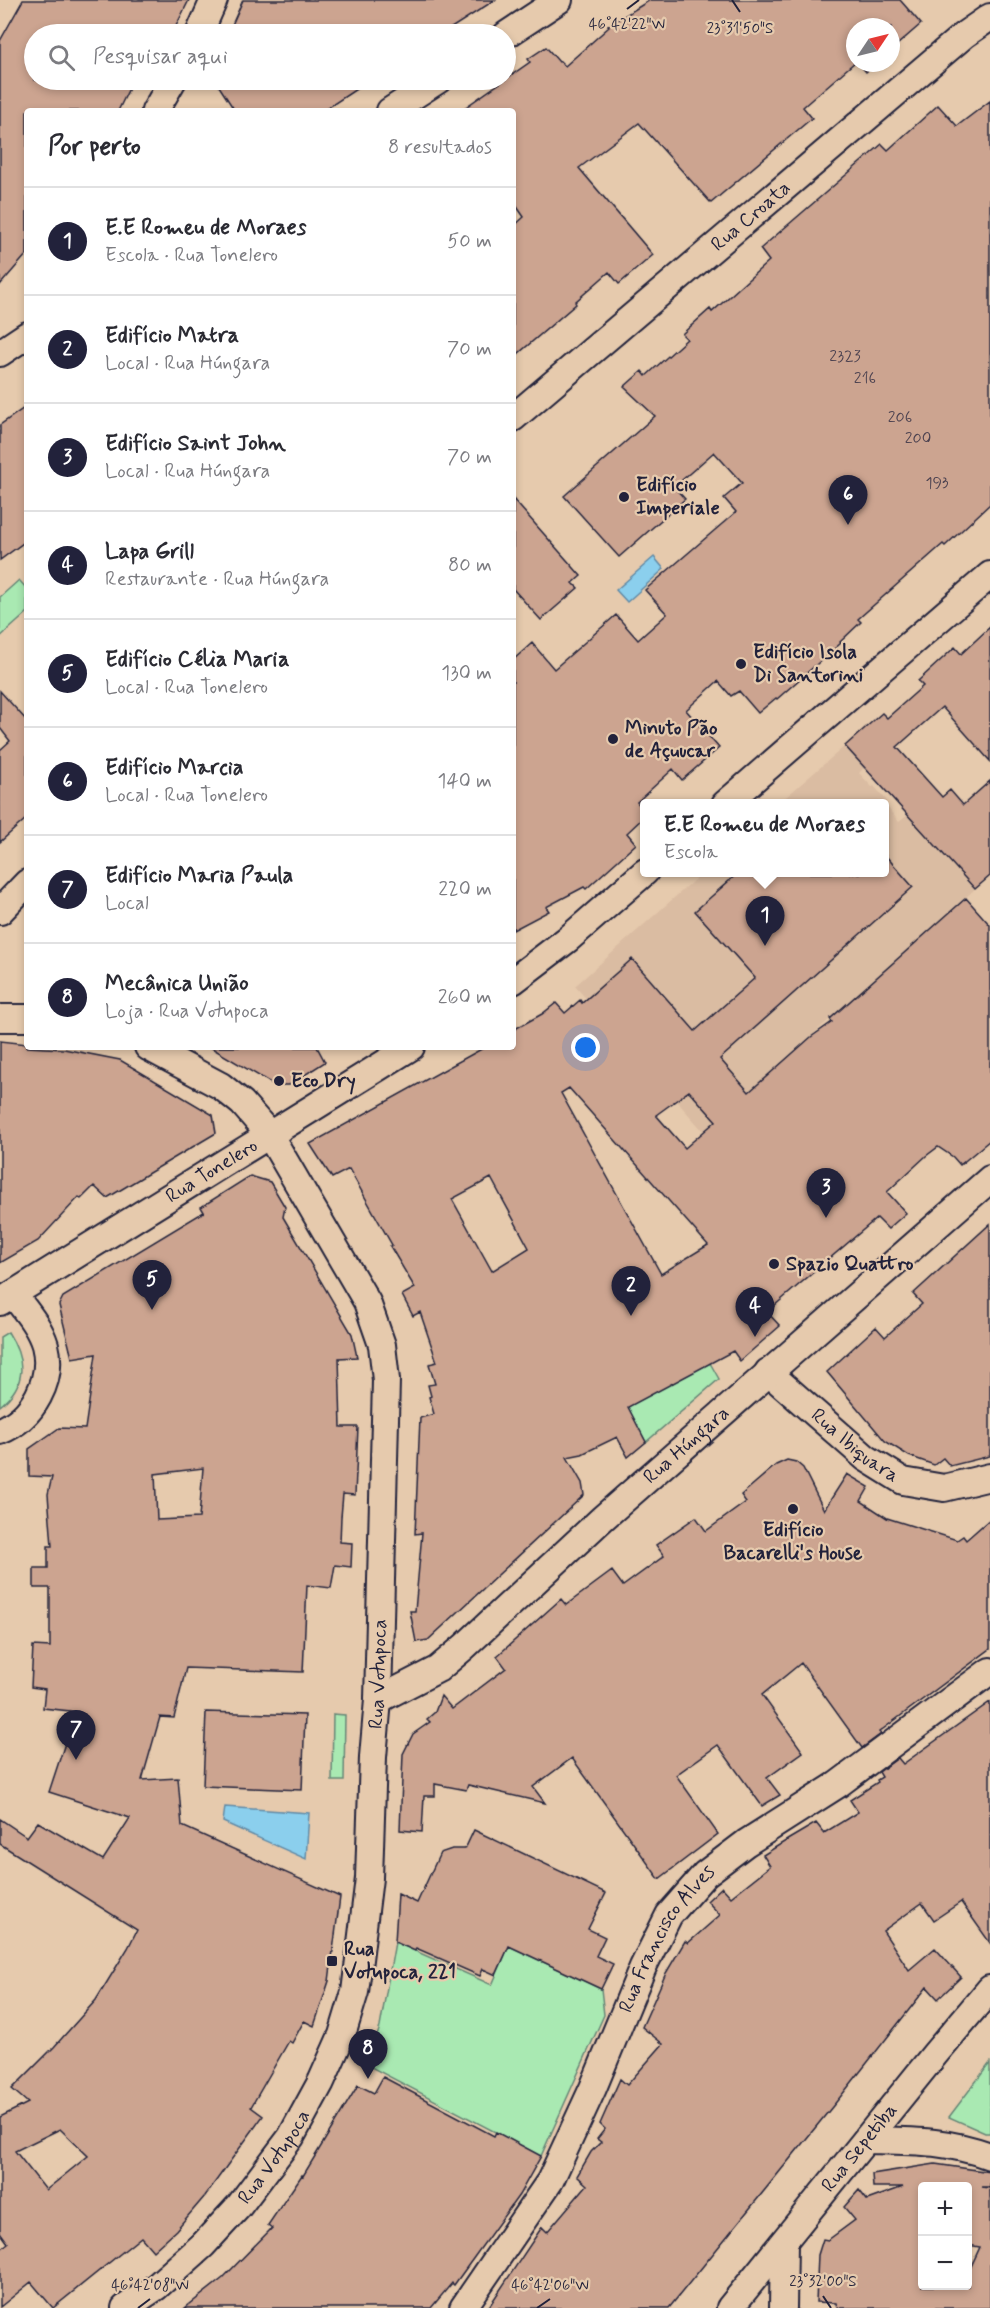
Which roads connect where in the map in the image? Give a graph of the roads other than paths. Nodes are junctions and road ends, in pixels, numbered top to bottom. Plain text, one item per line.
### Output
1 (214, 0) edge
2 (559, 0) edge
3 (990, 17) edge
4 (203, 24) edge
5 (516, 28) edge
6 (168, 90) edge
7 (423, 90) edge
8 (157, 108) edge
9 (395, 108) edge
10 (24, 335) edge
11 (0, 353) edge
12 (516, 415) edge
13 (990, 575) edge
14 (731, 799) edge
15 (640, 877) edge
16 (24, 886) edge
17 (0, 910) edge
18 (516, 979) edge
19 (0, 1018) edge
20 (24, 1018) edge
21 (154, 1050) edge
22 (406, 1050) edge
23 (269, 1134) junction
24 (990, 1179) edge
25 (6, 1298) edge
26 (768, 1372) junction
27 (0, 1431) edge
28 (990, 1477) edge
29 (990, 1671) edge
30 (378, 1700) junction
31 (990, 1989) edge
32 (980, 2011) edge
33 (866, 2140) junction
34 (990, 2156) edge
35 (784, 2243) junction
36 (125, 2308) edge
37 (463, 2308) edge
38 (730, 2308) edge
39 (783, 2308) edge

1 - 4 street
2 - 5 street
3 - 12 street, Rua Croata
6 - 8 street
7 - 9 street
10 - 11 street
13 - 14 street
15 - 18 street
16 - 17 street
19 - 20 street
21 - 23 street, Rua Votupoca
22 - 23 street, Rua Tonelero
23 - 25 street, Rua Tonelero
23 - 30 street, Rua Votupoca
24 - 26 street, Rua Húngara
25 - 27 street
26 - 28 street, Rua Ibiquara
26 - 30 street, Rua Húngara
29 - 37 street, Rua Francisco Alves
30 - 36 street, Rua Votupoca
31 - 32 street, Rua Sepetiba
32 - 33 street, Rua Sepetiba
33 - 34 street
33 - 35 street, Rua Sepetiba
35 - 38 street, Rua Sepetiba
35 - 39 street

